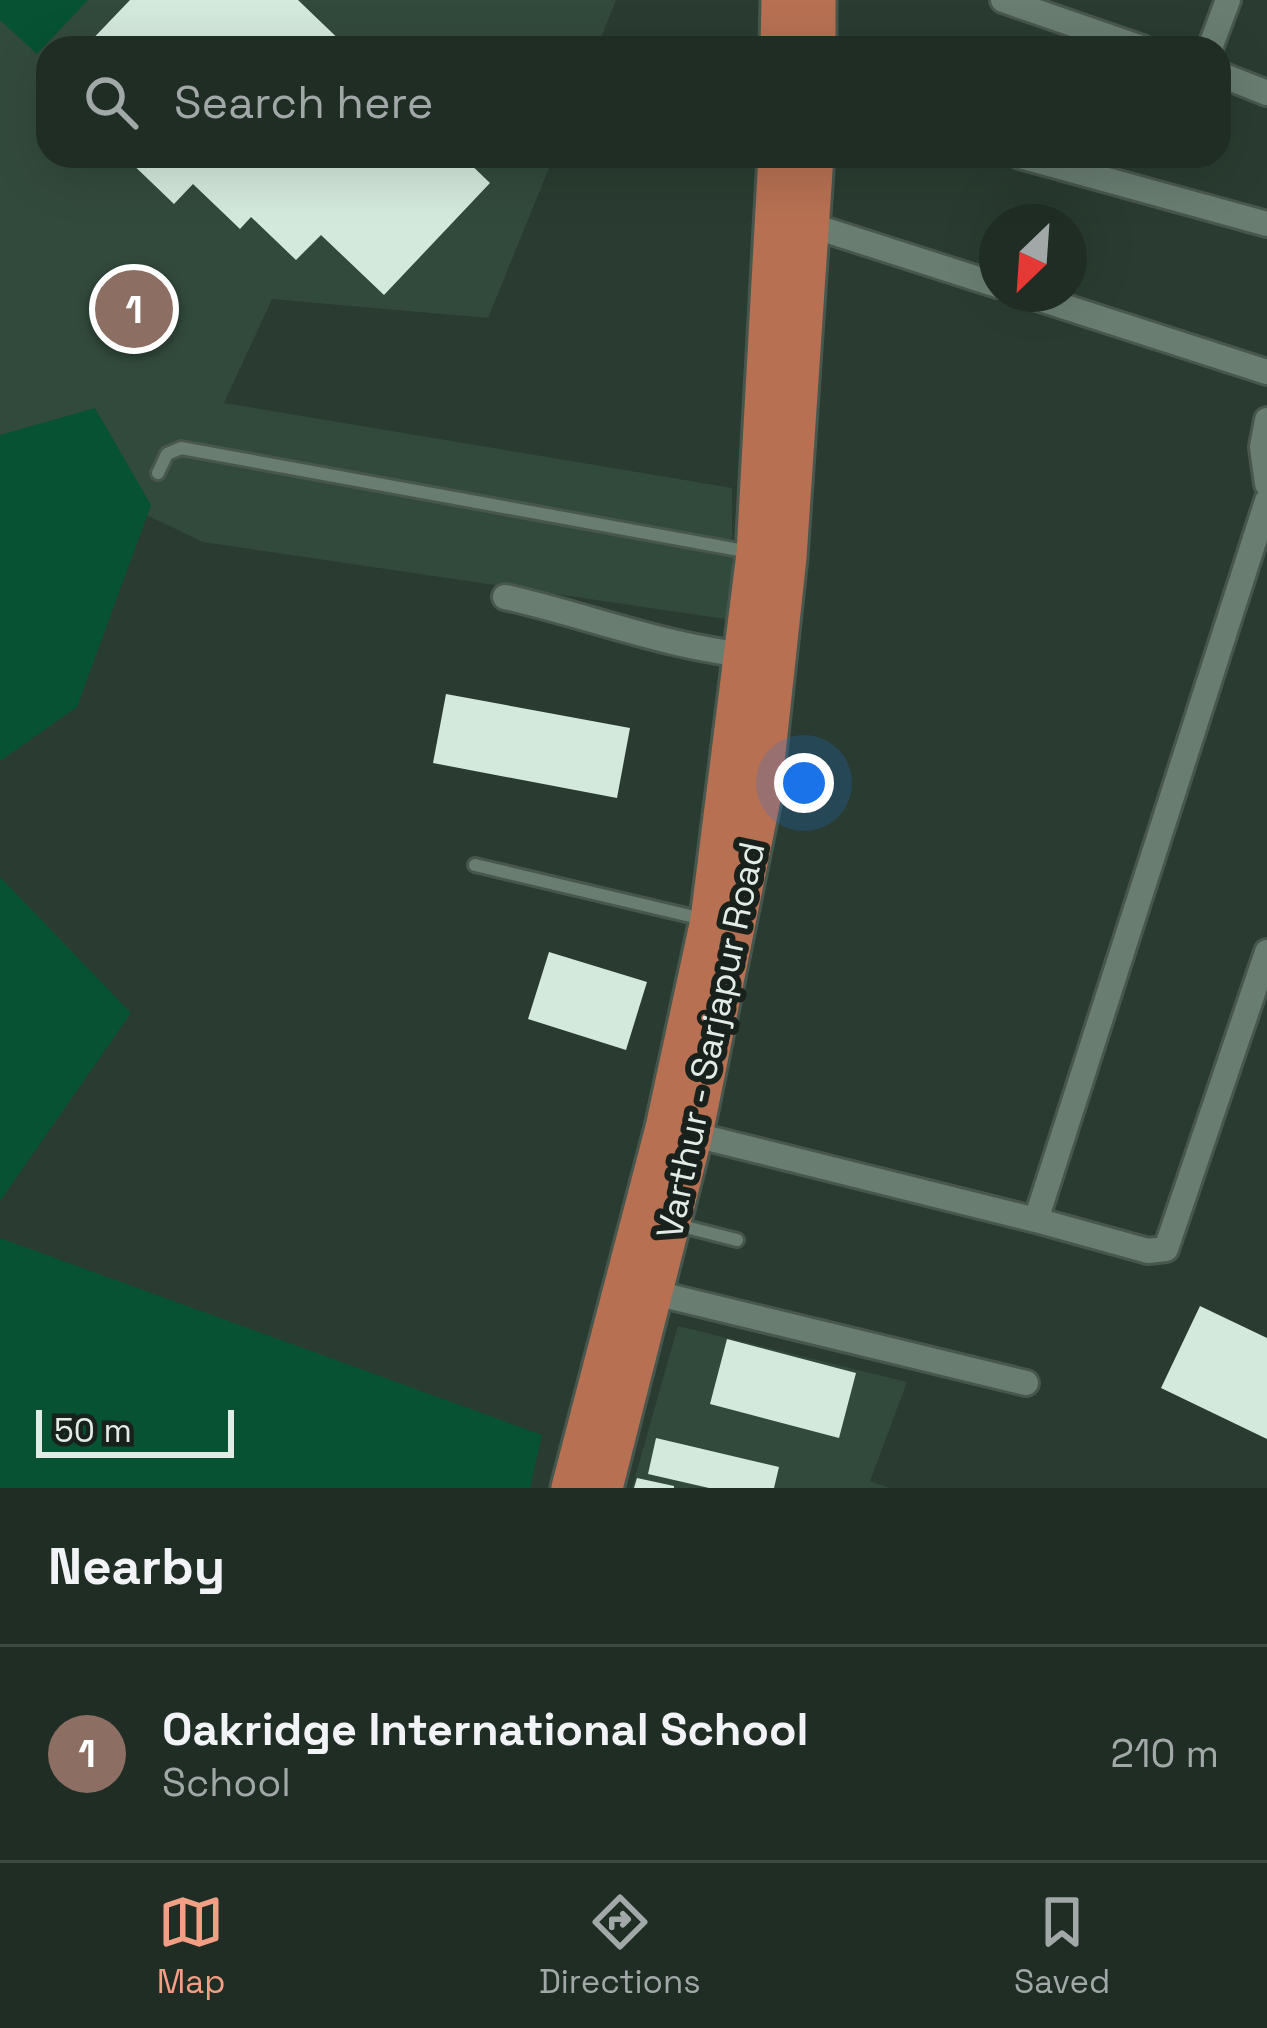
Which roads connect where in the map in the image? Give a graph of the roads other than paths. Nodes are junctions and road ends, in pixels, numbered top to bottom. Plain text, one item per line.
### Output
1 (781, 0) edge
2 (816, 0) edge
3 (1003, 0) edge
4 (1228, 0) edge
5 (780, 36) edge
6 (816, 36) edge
7 (1107, 36) edge
8 (1214, 36) edge
9 (1231, 79) edge
10 (1267, 93) edge
11 (778, 168) edge
12 (814, 168) edge
13 (1064, 168) edge
14 (1267, 224) edge
15 (813, 226) junction
16 (979, 279) edge
17 (1081, 312) edge
18 (1267, 372) edge
19 (1267, 419) edge
20 (158, 472) dead end
21 (1267, 484) edge
22 (1267, 501) edge
23 (772, 555) junction
24 (505, 597) dead end
25 (762, 656) junction
26 (475, 865) dead end
27 (725, 923) junction
28 (1267, 952) edge
29 (679, 1131) junction
30 (1036, 1220) junction
31 (672, 1223) junction
32 (737, 1240) dead end
33 (655, 1293) junction
34 (1026, 1383) dead end
35 (571, 1488) edge
36 (603, 1488) edge

1 - 5 main road
2 - 6 main road
3 - 7 street
4 - 8 street
9 - 10 street
11 - 23 main road, Varthur - Sarjapur Road
12 - 15 main road, Varthur - Sarjapur Road
13 - 14 street
15 - 16 street
15 - 23 main road, Varthur - Sarjapur Road
17 - 18 street
19 - 21 street
20 - 23 lane
22 - 30 street
23 - 25 main road, Varthur - Sarjapur Road
24 - 25 street
25 - 27 main road, Varthur - Sarjapur Road
26 - 27 lane
27 - 29 main road, Varthur - Sarjapur Road
28 - 30 street
29 - 30 street
29 - 31 main road, Varthur - Sarjapur Road
29 - 35 main road, Varthur - Sarjapur Road
31 - 32 lane
31 - 33 main road, Varthur - Sarjapur Road
33 - 34 street
33 - 36 main road, Varthur - Sarjapur Road

